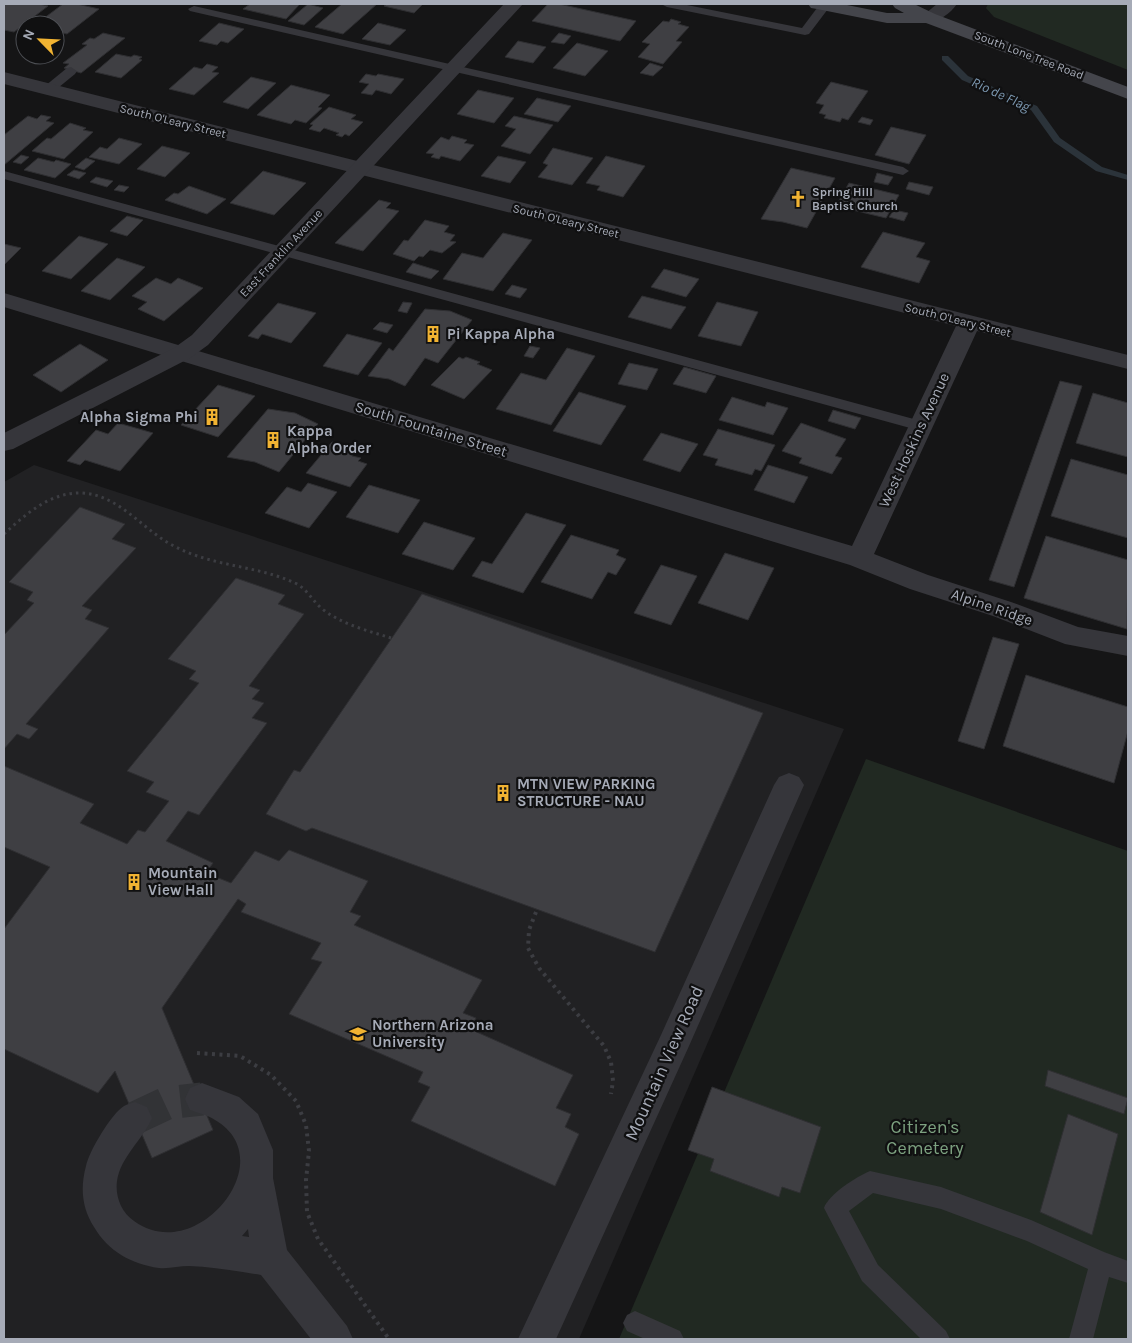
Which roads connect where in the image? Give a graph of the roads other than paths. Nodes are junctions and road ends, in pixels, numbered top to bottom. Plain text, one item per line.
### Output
1 (514, 4) edge
2 (667, 4) edge
3 (901, 4) edge
4 (948, 4) edge
5 (821, 5) edge
6 (194, 9) dead end
7 (929, 18) junction
8 (455, 68) junction
9 (71, 71) dead end
10 (4, 78) edge
11 (49, 89) junction
12 (1128, 93) edge
13 (360, 169) junction
14 (903, 171) dead end
15 (4, 175) edge
16 (282, 251) junction
17 (4, 300) edge
18 (969, 323) junction
19 (182, 353) junction
20 (1128, 362) edge
21 (921, 426) junction
22 (4, 442) edge
23 (859, 558) junction
24 (1128, 646) edge
25 (789, 785) dead end
26 (202, 1099) tunnel mouth
27 (135, 1118) tunnel mouth
28 (256, 1178) junction
29 (188, 1248) junction
30 (271, 1258) junction
31 (1101, 1262) junction
32 (1128, 1272) edge
33 (635, 1323) dead end
34 (334, 1339) edge
35 (537, 1339) edge
36 (672, 1339) edge
37 (938, 1339) edge
38 (1081, 1339) edge

1 - 8 street, East Franklin Avenue
2 - 5 lane
3 - 7 main road, South Lone Tree Road
4 - 7 street
5 - 7 main road, South Lone Tree Road
6 - 8 lane
7 - 12 main road, South Lone Tree Road
8 - 13 street, East Franklin Avenue
8 - 14 lane
9 - 11 lane
10 - 11 street, South O'Leary Street
11 - 13 street, South O'Leary Street
13 - 16 street, East Franklin Avenue
13 - 18 street, South O'Leary Street
15 - 16 lane
16 - 19 street, East Franklin Avenue
16 - 21 lane
17 - 19 street, South Fountaine Street
18 - 20 street, South O'Leary Street
18 - 21 street, West Hoskins Avenue
19 - 22 street, East Franklin Avenue
19 - 23 street, South Fountaine Street
21 - 23 street, West Hoskins Avenue
23 - 24 street, Alpine Ridge
25 - 35 street, Mountain View Road
26 - 28 street
27 - 29 street
28 - 29 street
28 - 30 street
29 - 30 street
30 - 34 street
31 - 32 lane
31 - 37 lane
31 - 38 lane
33 - 36 lane

